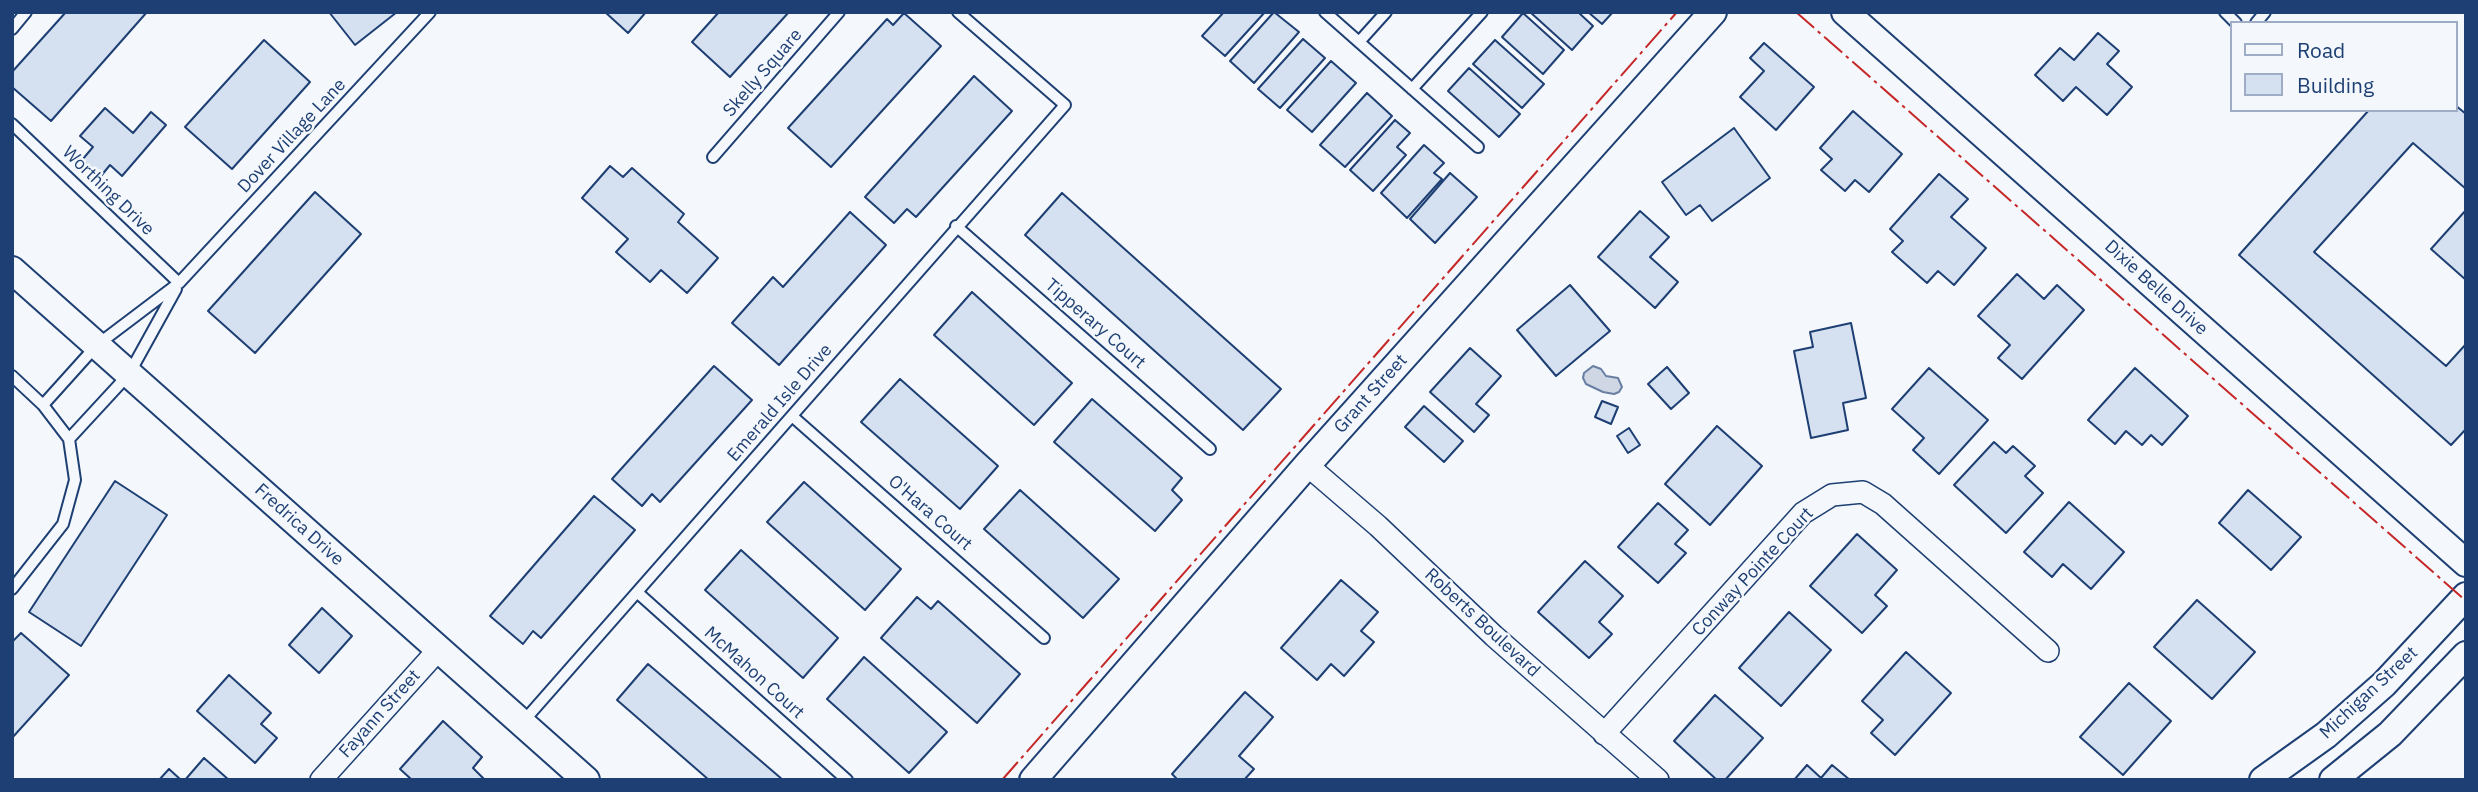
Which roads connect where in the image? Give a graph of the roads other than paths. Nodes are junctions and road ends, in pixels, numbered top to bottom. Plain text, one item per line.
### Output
1 (26, 12) edge
2 (430, 12) edge
3 (839, 12) edge
4 (958, 12) edge
5 (1325, 12) edge
6 (1385, 12) edge
7 (1482, 12) edge
8 (1713, 12) edge
9 (1846, 12) edge
10 (12, 29) edge
11 (1359, 42) junction
12 (1412, 89) junction
13 (12, 124) edge
14 (1478, 147) dead end
15 (713, 157) dead end
16 (956, 226) junction
17 (12, 270) edge
18 (179, 283) junction
19 (97, 345) junction
20 (129, 374) junction
21 (12, 376) edge
22 (43, 405) junction
23 (793, 416) junction
24 (69, 439) junction
25 (1210, 449) dead end
26 (1307, 465) junction
27 (2466, 563) edge
28 (12, 589) edge
29 (638, 593) junction
30 (2466, 596) edge
31 (1045, 638) dead end
32 (439, 649) junction
33 (2048, 651) dead end
34 (2466, 655) edge
35 (522, 723) junction
36 (1604, 734) junction
37 (321, 780) edge
38 (586, 780) edge
39 (847, 780) edge
40 (1033, 780) edge
41 (1658, 780) edge
42 (2263, 780) edge
43 (2333, 780) edge

1 - 10 lane
2 - 18 lane, Dover Village Lane
3 - 15 lane, Skelly Square
4 - 16 lane, Emerald Isle Drive
5 - 11 lane
6 - 11 lane
7 - 12 lane
8 - 26 street, Grant Street
9 - 27 street, Dixie Belle Drive
11 - 12 lane
12 - 14 lane
13 - 18 lane, Worthing Drive
16 - 23 lane, Emerald Isle Drive
16 - 25 lane, Tipperary Court
17 - 19 street, Fredrica Drive
18 - 19 lane, Dover Village Lane
18 - 20 lane, Dover Village Lane
19 - 20 street, Fredrica Drive
19 - 22 lane, Dover Village Lane
20 - 24 lane, Dover Village Lane
20 - 32 street, Fredrica Drive
21 - 22 lane
22 - 24 lane
23 - 29 lane, Emerald Isle Drive
23 - 31 lane, O'Hara Court
24 - 28 lane
26 - 36 street, Roberts Boulevard
26 - 40 street, Grant Street
29 - 35 lane, Emerald Isle Drive
29 - 39 lane, McMahon Court
30 - 42 street, Michigan Street
32 - 35 street, Fredrica Drive
32 - 37 street, Fayann Street
33 - 36 street, Conway Pointe Court
34 - 43 street
35 - 38 street, Fredrica Drive
36 - 41 street, Roberts Boulevard

